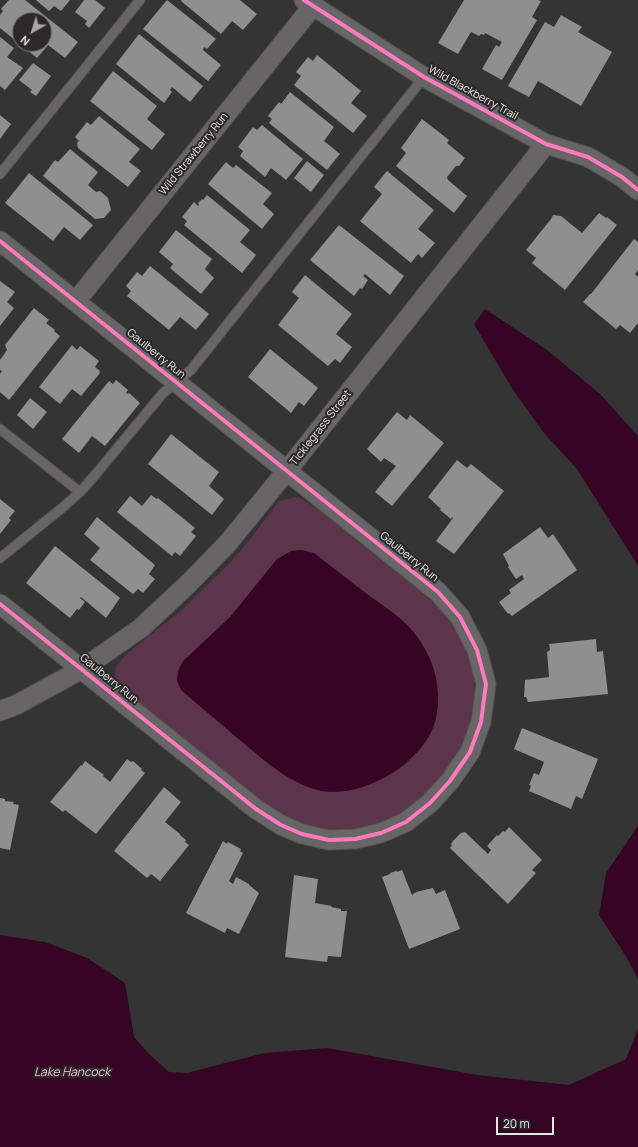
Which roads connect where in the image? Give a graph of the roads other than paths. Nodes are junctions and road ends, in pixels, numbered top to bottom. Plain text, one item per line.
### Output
1 (140, 0) edge
2 (309, 3) edge
3 (424, 77) junction
4 (546, 144) junction
5 (0, 174) edge
6 (638, 190) edge
7 (0, 241) edge
8 (76, 302) junction
9 (177, 382) junction
10 (0, 429) edge
11 (287, 471) junction
12 (80, 492) junction
13 (0, 558) edge
14 (0, 604) edge
15 (82, 669) junction
16 (0, 711) edge

1 - 5 lane
2 - 3 street, Wild Blackberry Trail
2 - 8 street, Wild Strawberry Run
3 - 4 street, Wild Blackberry Trail
3 - 9 lane
4 - 6 street, Wild Blackberry Trail
4 - 11 street, Ticklegrass Street
7 - 8 street, Gaulberry Run
8 - 9 street, Gaulberry Run
9 - 11 street, Gaulberry Run
9 - 12 lane
10 - 12 lane
11 - 15 street, Ticklegrass Street
11 - 15 street, Gaulberry Run
12 - 13 lane
14 - 15 street, Gaulberry Run
15 - 16 street, Ticklegrass Street

